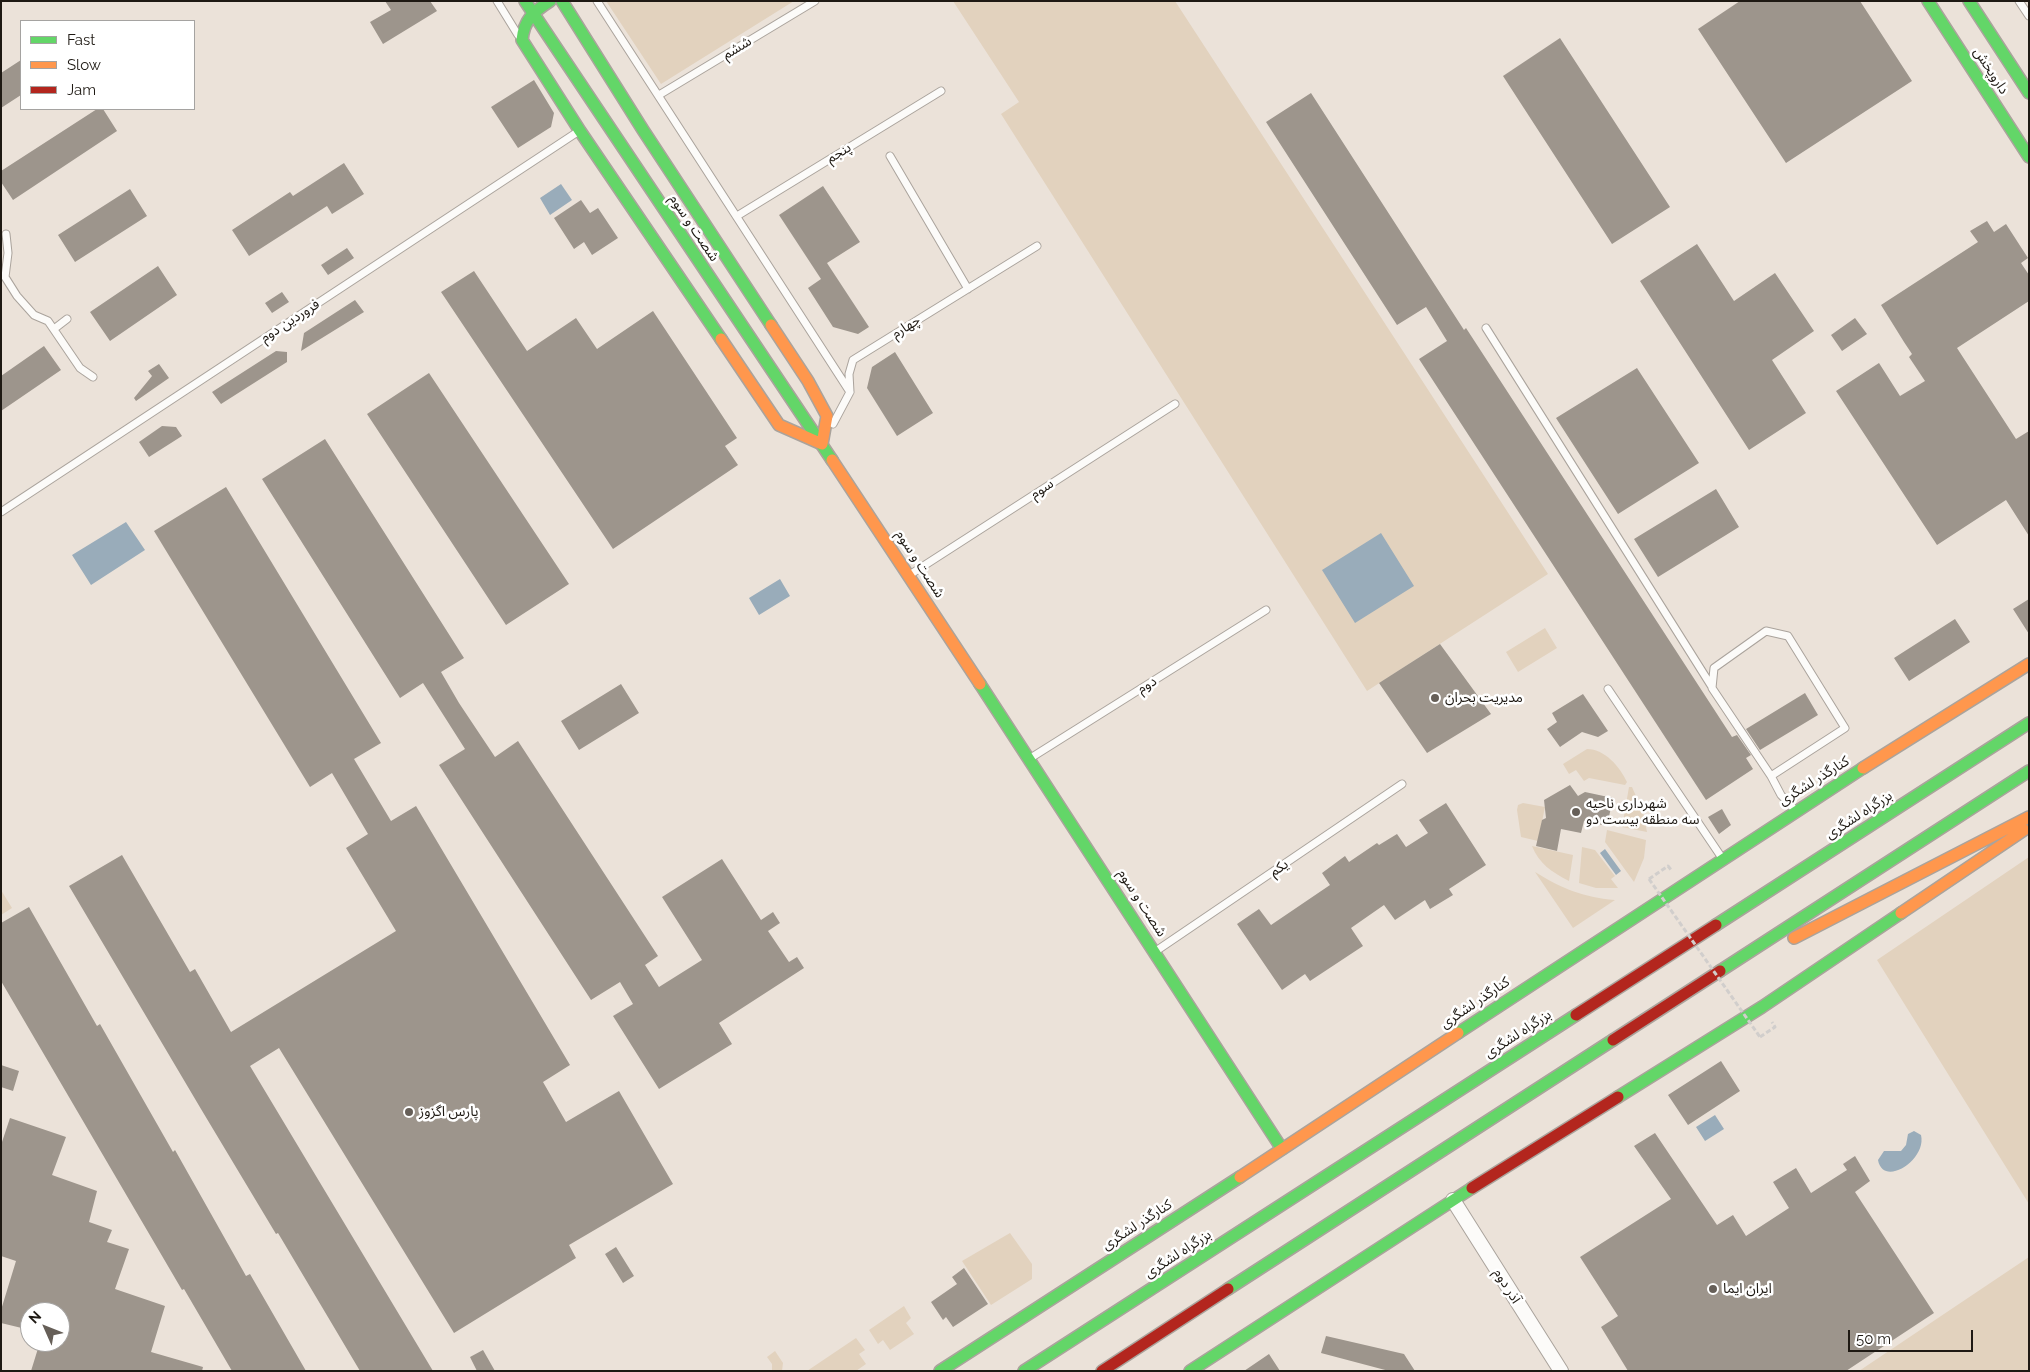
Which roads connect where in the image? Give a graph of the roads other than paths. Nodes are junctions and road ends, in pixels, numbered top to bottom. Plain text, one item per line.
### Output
1 (497, 1) edge
2 (525, 1) edge
3 (550, 1) edge
4 (562, 1) edge
5 (597, 1) edge
6 (815, 1) edge
7 (1928, 1) edge
8 (1969, 1) edge
9 (2019, 1) edge
10 (532, 12) junction
11 (2029, 16) edge
12 (522, 40) junction
13 (941, 91) dead end
14 (2029, 93) edge
15 (659, 95) junction
16 (580, 131) junction
17 (890, 156) dead end
18 (2029, 157) edge
19 (737, 216) junction
20 (6, 234) dead end
21 (1037, 246) dead end
22 (968, 289) junction
23 (67, 319) dead end
24 (1486, 328) dead end
25 (54, 329) junction
26 (93, 377) dead end
27 (850, 392) junction
28 (1175, 404) dead end
29 (822, 444) junction
30 (1, 512) edge
31 (909, 575) junction
32 (1266, 610) dead end
33 (2029, 664) edge
34 (1712, 688) junction
35 (1608, 689) dead end
36 (2029, 723) edge
37 (1029, 760) junction
38 (2029, 771) edge
39 (1771, 776) junction
40 (1402, 784) dead end
41 (1795, 810) junction
42 (2029, 816) edge
43 (2029, 827) edge
44 (1722, 858) junction
45 (1156, 951) junction
46 (1701, 982) junction
47 (1282, 1149) junction
48 (1453, 1200) junction
49 (940, 1371) edge
50 (1024, 1371) edge
51 (1102, 1371) edge
52 (1190, 1371) edge
53 (1562, 1371) edge

1 - 12 lane
2 - 10 main road, شصت و سوم
3 - 10 main road
4 - 29 main road
5 - 15 lane
6 - 15 lane, ششم
7 - 18 main road, داروپخش
8 - 14 main road, داروپخش
9 - 11 lane
10 - 12 main road
10 - 29 main road, شصت و سوم
12 - 16 main road
13 - 19 lane, پنجم
15 - 19 lane
16 - 29 main road
16 - 30 lane, فروردین دوم
17 - 22 lane
19 - 27 lane
20 - 25 lane
21 - 22 lane, چهارم
22 - 27 lane, چهارم
23 - 25 lane
24 - 34 lane
25 - 26 lane
27 - 29 lane, چهارم
28 - 31 lane, سوم
29 - 31 main road, شصت و سوم
31 - 37 main road, شصت و سوم
32 - 37 lane, دوم
33 - 41 main road, کنارگذر لشگری
34 - 39 lane
34 - 39 lane
35 - 44 lane
36 - 50 main road, بزرگراه لشگری
37 - 45 main road, شصت و سوم
38 - 46 main road
39 - 41 lane
40 - 45 lane, یکم
41 - 44 main road, کنارگذر لشگری
42 - 46 main road
43 - 48 main road
44 - 47 main road, کنارگذر لشگری
45 - 47 main road, شصت و سوم
46 - 51 main road
47 - 49 main road, کنارگذر لشگری
48 - 52 main road
48 - 53 street, آذر دوم

